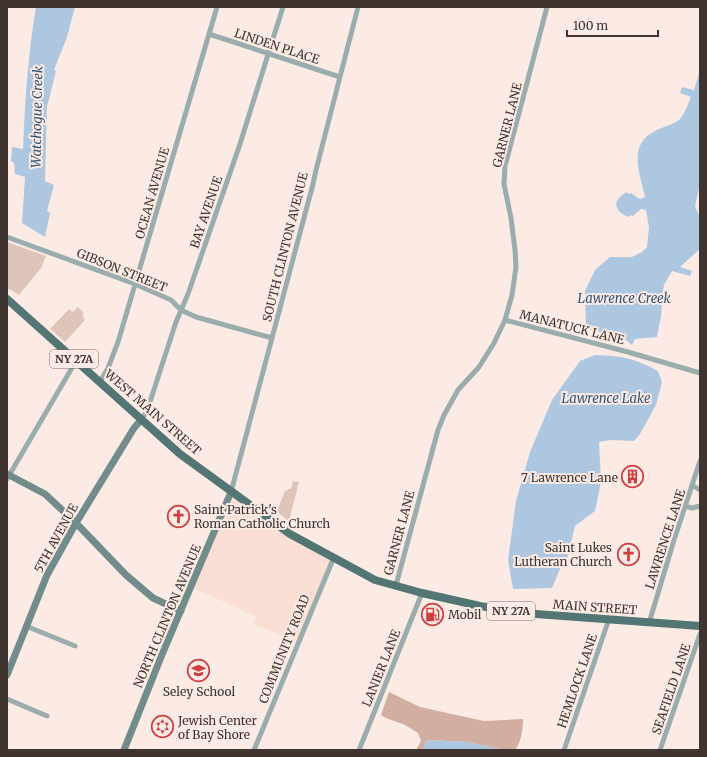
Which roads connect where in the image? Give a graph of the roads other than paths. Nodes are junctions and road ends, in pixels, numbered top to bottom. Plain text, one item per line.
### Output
1 (217, 7) edge
2 (283, 7) edge
3 (358, 7) edge
4 (547, 7) edge
5 (209, 34) junction
6 (269, 54) junction
7 (340, 77) junction
8 (7, 237) edge
9 (135, 284) junction
10 (7, 299) edge
11 (181, 310) junction
12 (505, 320) junction
13 (272, 338) junction
14 (76, 361) junction
15 (700, 373) edge
16 (100, 382) junction
17 (141, 420) junction
18 (700, 461) edge
19 (8, 476) edge
20 (422, 486) joint
21 (692, 486) junction
22 (700, 490) edge
23 (231, 492) junction
24 (685, 506) junction
25 (700, 506) edge
26 (76, 523) junction
27 (334, 557) junction
28 (376, 580) joint
29 (396, 585) junction
30 (422, 594) junction
31 (181, 611) junction
32 (609, 619) junction
33 (649, 623) junction
34 (26, 626) junction
35 (700, 626) edge
36 (700, 634) edge
37 (75, 646) dead end
38 (7, 675) edge
39 (7, 699) edge
40 (48, 716) dead end
41 (124, 750) edge
42 (254, 750) edge
43 (359, 750) edge
44 (564, 750) edge
45 (660, 750) edge

1 - 5 street, OCEAN AVENUE
2 - 6 street, BAY AVENUE
3 - 7 street, SOUTH CLINTON AVENUE
4 - 12 street, GARNER LANE
5 - 6 street, LINDEN PLACE
5 - 9 street, OCEAN AVENUE
6 - 7 street, LINDEN PLACE
6 - 11 street, BAY AVENUE
7 - 13 street, SOUTH CLINTON AVENUE
8 - 9 street, GIBSON STREET
9 - 11 street, GIBSON STREET
9 - 16 street, OCEAN AVENUE
10 - 14 main road, WEST MAIN STREET / NY 27A
11 - 13 street, GIBSON STREET
11 - 17 street, BAY AVENUE
12 - 15 street, MANATUCK LANE
12 - 20 street, MANATUCK LANE
13 - 23 street, SOUTH CLINTON AVENUE
14 - 16 main road, WEST MAIN STREET / NY 27A
14 - 19 street
16 - 17 main road, WEST MAIN STREET / NY 27A
17 - 23 main road, WEST MAIN STREET / NY 27A
17 - 26 main road, 5TH AVENUE
18 - 21 street, LAWRENCE LANE
19 - 26 main road
20 - 29 street, GARNER LANE
21 - 22 street
21 - 24 street, LAWRENCE LANE
23 - 27 main road, WEST MAIN STREET / NY 27A
23 - 31 main road, NORTH CLINTON AVENUE
24 - 25 street
24 - 33 street, LAWRENCE LANE
26 - 31 main road
26 - 34 main road, 5TH AVENUE
27 - 28 main road, WEST MAIN STREET / NY 27A
27 - 42 street, COMMUNITY ROAD
28 - 29 main road, MAIN STREET / NY 27A
29 - 30 main road, MAIN STREET / NY 27A
30 - 32 main road, MAIN STREET / NY 27A
30 - 43 street, LANIER LANE
31 - 41 main road, NORTH CLINTON AVENUE
32 - 33 main road, MAIN STREET / NY 27A
32 - 44 street, HEMLOCK LANE
33 - 35 main road, NY 27A
34 - 37 street
34 - 38 main road, 5TH AVENUE
36 - 45 street, SEAFIELD LANE
39 - 40 street

